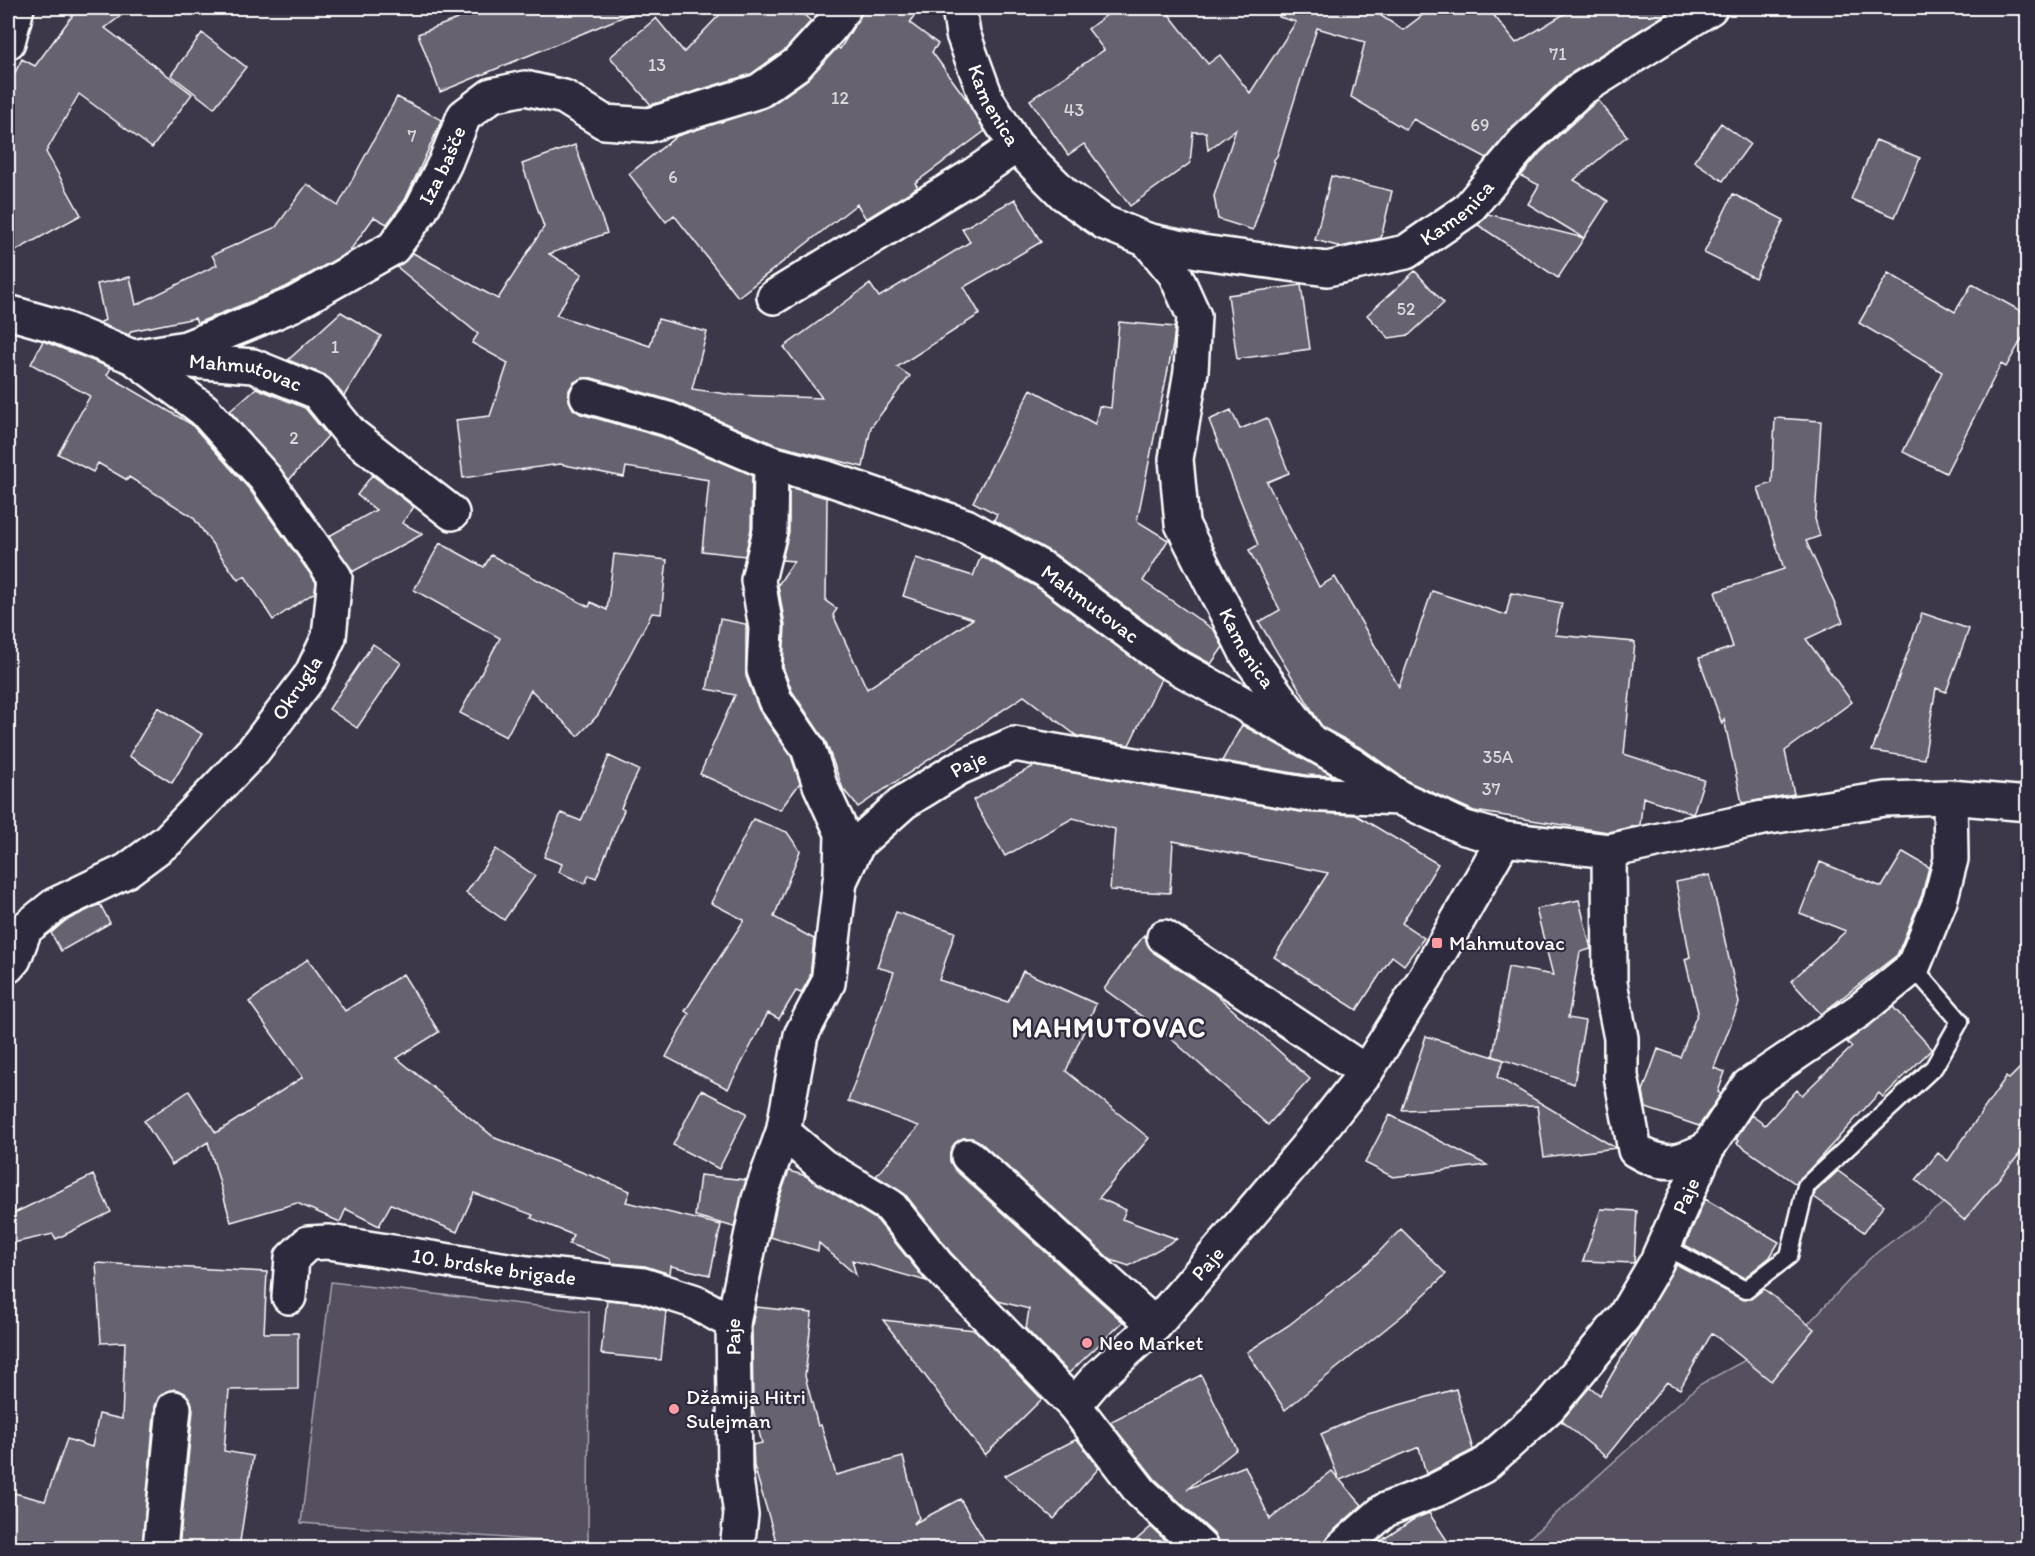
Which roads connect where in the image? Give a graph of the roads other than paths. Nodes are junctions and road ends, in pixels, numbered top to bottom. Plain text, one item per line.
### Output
1 (17, 8) edge
2 (844, 8) edge
3 (959, 8) edge
4 (1710, 8) edge
5 (8, 42) edge
6 (1016, 146) junction
7 (1147, 240) junction
8 (774, 297) dead end
9 (8, 312) edge
10 (133, 357) junction
11 (587, 396) dead end
12 (771, 463) junction
13 (452, 513) dead end
14 (1312, 743) junction
15 (1950, 797) junction
16 (1400, 798) junction
17 (2028, 804) edge
18 (1504, 839) junction
19 (1609, 851) junction
20 (840, 881) junction
21 (1164, 937) dead end
22 (8, 966) edge
23 (1913, 968) junction
24 (1366, 1072) junction
25 (783, 1132) junction
26 (1707, 1149) junction
27 (968, 1156) dead end
28 (1664, 1245) junction
29 (289, 1297) dead end
30 (733, 1323) junction
31 (1155, 1325) junction
32 (1074, 1405) junction
33 (174, 1408) dead end
34 (160, 1548) edge
35 (737, 1548) edge
36 (1201, 1548) edge
37 (1342, 1548) edge

1 - 5 street
2 - 10 street, Iza bašče
3 - 6 street, Kamenica
4 - 7 street, Kamenica
6 - 7 street, Kamenica
6 - 8 street
7 - 14 street, Kamenica
9 - 10 street, Okrugla
10 - 13 street, Mahmutovac
10 - 22 street, Okrugla
11 - 12 street, Mahmutovac
12 - 14 street, Mahmutovac
12 - 20 street
14 - 16 street, Mahmutovac
15 - 17 street, Mahmutovac
15 - 19 street, Mahmutovac
15 - 23 street, Paje
16 - 18 street, Mahmutovac
16 - 20 street, Paje
18 - 19 street, Mahmutovac
18 - 24 street, Paje
19 - 26 street
20 - 25 street, Paje
21 - 24 street
23 - 26 street, Paje
23 - 28 lane
24 - 31 street, Paje
25 - 30 street, Paje
25 - 32 street
26 - 28 street, Paje
27 - 31 street
28 - 37 street, Paje
29 - 30 street, 10. brdske brigade
30 - 35 street, Paje
31 - 32 street, Paje
32 - 36 street
33 - 34 street

